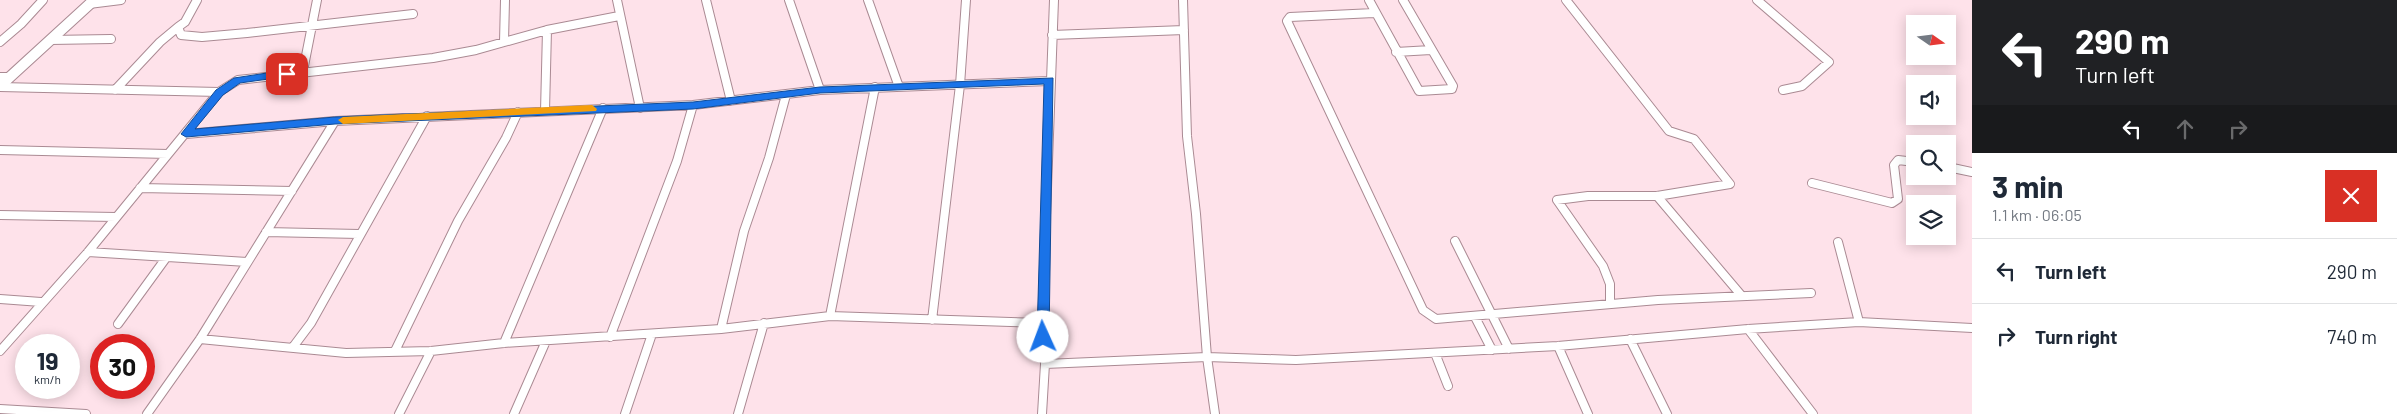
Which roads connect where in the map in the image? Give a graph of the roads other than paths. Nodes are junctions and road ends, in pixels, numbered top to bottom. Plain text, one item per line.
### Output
1 (43, 0) edge
2 (121, 0) edge
3 (197, 0) edge
4 (317, 0) edge
5 (505, 0) edge
6 (617, 0) edge
7 (706, 0) edge
8 (789, 0) edge
9 (868, 0) edge
10 (966, 0) edge
11 (1054, 0) edge
12 (1183, 0) edge
13 (1369, 0) edge
14 (1403, 0) edge
15 (1566, 0) edge
16 (1757, 0) edge
17 (91, 2) edge
18 (1374, 13) junction
19 (412, 14) dead end
20 (619, 16) junction
21 (313, 24) junction
22 (178, 27) junction
23 (547, 30) junction
24 (1184, 30) junction
25 (1052, 35) junction
26 (111, 39) dead end
27 (50, 40) junction
28 (0, 42) edge
29 (504, 42) junction
30 (1430, 50) junction
31 (1396, 52) junction
32 (303, 71) junction
33 (0, 77) edge
34 (10, 77) junction
35 (1049, 81) junction
36 (960, 85) junction
37 (0, 86) edge
38 (875, 87) junction
39 (899, 87) junction
40 (115, 90) junction
41 (820, 90) junction
42 (1783, 90) dead end
43 (219, 92) junction
44 (786, 95) junction
45 (731, 101) junction
46 (693, 105) junction
47 (603, 108) junction
48 (640, 108) junction
49 (545, 111) junction
50 (518, 112) junction
51 (427, 116) junction
52 (335, 121) junction
53 (186, 134) junction
54 (0, 150) edge
55 (168, 154) junction
56 (1906, 161) edge
57 (1956, 169) edge
58 (1972, 172) edge
59 (1812, 183) dead end
60 (140, 188) junction
61 (292, 191) junction
62 (1657, 196) junction
63 (0, 216) edge
64 (116, 217) junction
65 (266, 232) junction
66 (359, 234) junction
67 (1455, 241) dead end
68 (1838, 242) dead end
69 (88, 252) junction
70 (166, 258) junction
71 (247, 262) junction
72 (1811, 292) dead end
73 (1741, 296) junction
74 (0, 298) edge
75 (42, 302) junction
76 (1610, 303) junction
77 (1493, 315) junction
78 (830, 316) junction
79 (1475, 317) junction
80 (932, 320) junction
81 (1859, 322) junction
82 (118, 324) dead end
83 (764, 324) junction
84 (1042, 324) junction
85 (1972, 328) edge
86 (721, 329) junction
87 (1748, 329) junction
88 (652, 334) junction
89 (610, 337) junction
90 (200, 339) junction
91 (1630, 339) junction
92 (546, 342) junction
93 (504, 343) junction
94 (1558, 346) junction
95 (293, 347) junction
96 (1509, 349) junction
97 (1492, 350) junction
98 (0, 351) edge
99 (395, 351) junction
100 (431, 351) junction
101 (1435, 353) junction
102 (1207, 356) junction
103 (1045, 364) junction
104 (1448, 386) dead end
105 (0, 409) edge
106 (86, 414) edge
107 (147, 414) edge
108 (399, 414) edge
109 (514, 414) edge
110 (625, 414) edge
111 (738, 414) edge
112 (1042, 414) edge
113 (1215, 414) edge
114 (1588, 414) edge
115 (1667, 414) edge
116 (1813, 414) edge

1 - 28 street
2 - 17 street
3 - 22 street
4 - 21 street
5 - 29 street
6 - 20 street
7 - 45 street
8 - 41 street
9 - 39 street
10 - 36 street
11 - 25 street
12 - 24 street
13 - 18 street
14 - 30 street
15 - 62 street
16 - 42 street
17 - 27 street
18 - 31 street
18 - 79 street
19 - 21 street
20 - 23 street
20 - 48 street
21 - 22 street
21 - 32 street
22 - 40 street
23 - 29 street
23 - 49 street
24 - 25 street
24 - 102 street
25 - 35 street
26 - 27 street
27 - 34 street
29 - 32 street
30 - 31 street
30 - 31 street
32 - 43 street
33 - 34 street
34 - 37 street
35 - 36 street
35 - 84 street
36 - 39 street
36 - 80 street
37 - 40 street
38 - 39 street
38 - 41 street
38 - 78 street
40 - 43 street
41 - 44 street
43 - 53 street
44 - 45 street
44 - 86 street
45 - 46 street
46 - 48 street
46 - 89 street
47 - 48 street
47 - 49 street
47 - 93 street
49 - 50 street
50 - 51 street
50 - 99 street
51 - 52 street
51 - 66 street
52 - 53 street
52 - 61 street
53 - 55 street
54 - 55 street
55 - 60 street
56 - 59 street
57 - 58 street
60 - 61 street
60 - 64 street
61 - 65 street
62 - 73 street
62 - 76 street
63 - 64 street
64 - 69 street
65 - 66 street
65 - 71 street
66 - 95 street
67 - 77 street
68 - 81 street
69 - 70 street
69 - 75 street
70 - 71 street
70 - 82 street
71 - 90 street
72 - 73 street
73 - 76 street
74 - 75 street
75 - 98 street
76 - 77 street
77 - 79 street
77 - 96 street
78 - 80 street
78 - 83 street
79 - 97 street
80 - 84 street
81 - 85 street
81 - 87 street
83 - 86 street
83 - 111 street
84 - 103 street
86 - 88 street
87 - 91 street
87 - 116 street
88 - 89 street
88 - 110 street
89 - 92 street
90 - 95 street
90 - 107 street
91 - 94 street
91 - 115 street
92 - 93 street
92 - 109 street
93 - 100 street
94 - 96 street
94 - 114 street
95 - 99 street
96 - 97 street
97 - 101 street
99 - 100 street
100 - 108 street
101 - 102 street
101 - 104 street
102 - 103 street
102 - 113 street
103 - 112 street
105 - 106 street

